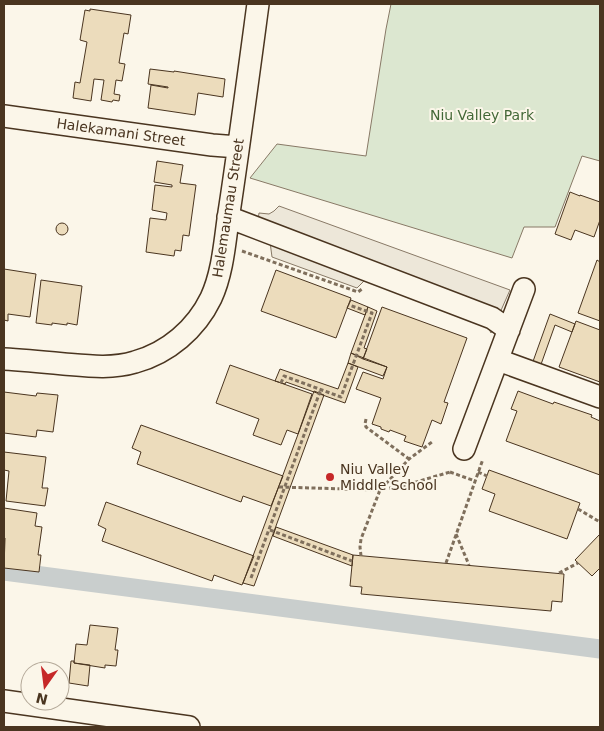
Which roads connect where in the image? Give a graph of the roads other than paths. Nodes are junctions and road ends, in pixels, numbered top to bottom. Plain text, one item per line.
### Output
1 (258, 4) edge
2 (4, 116) edge
3 (238, 147) junction
4 (228, 217) junction
5 (524, 289) dead end
6 (510, 330) junction
7 (4, 359) edge
8 (498, 360) junction
9 (600, 397) edge
10 (474, 452) road end
11 (4, 701) edge
12 (189, 727) edge

1 - 3 street, Halemaumau Street
2 - 3 street, Halekamani Street
3 - 4 street, Halemaumau Street
4 - 6 street
4 - 7 street, Halemaumau Street
5 - 6 street
6 - 8 street
8 - 9 street
8 - 10 street
11 - 12 street

